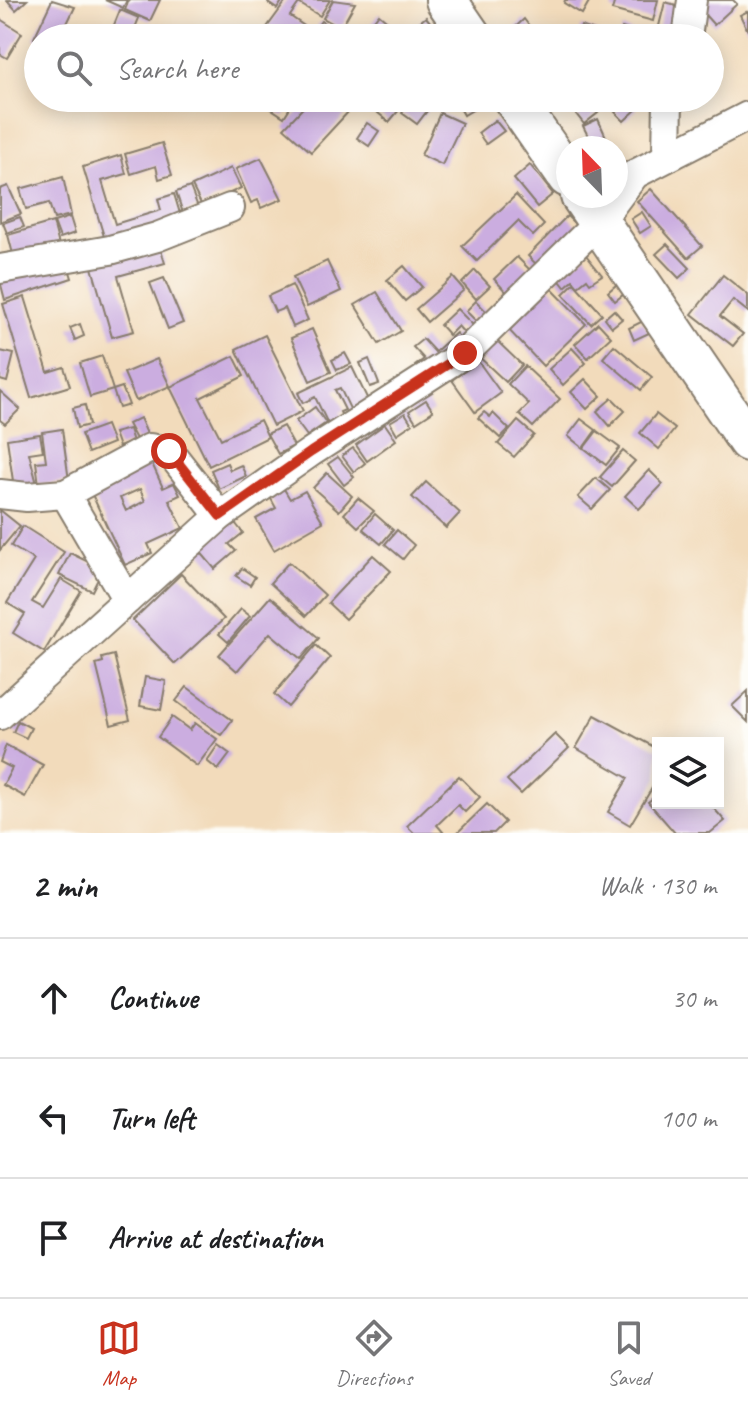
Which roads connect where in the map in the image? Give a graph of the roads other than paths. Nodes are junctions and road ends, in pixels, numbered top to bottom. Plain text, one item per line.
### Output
1 (446, 0) edge
2 (692, 0) edge
3 (462, 24) edge
4 (689, 24) edge
5 (523, 112) edge
6 (668, 112) edge
7 (748, 116) edge
8 (667, 157) junction
9 (556, 160) edge
10 (230, 208) dead end
11 (590, 209) edge
12 (0, 269) edge
13 (748, 441) edge
14 (0, 494) edge
15 (65, 494) junction
16 (220, 516) junction
17 (127, 600) junction
18 (0, 715) edge

1 - 3 highway
2 - 4 street
5 - 9 highway
6 - 8 street
7 - 8 street
8 - 11 street
10 - 12 street
11 - 13 highway
11 - 16 street
14 - 15 street
15 - 16 street
15 - 17 street
16 - 17 street
17 - 18 street

